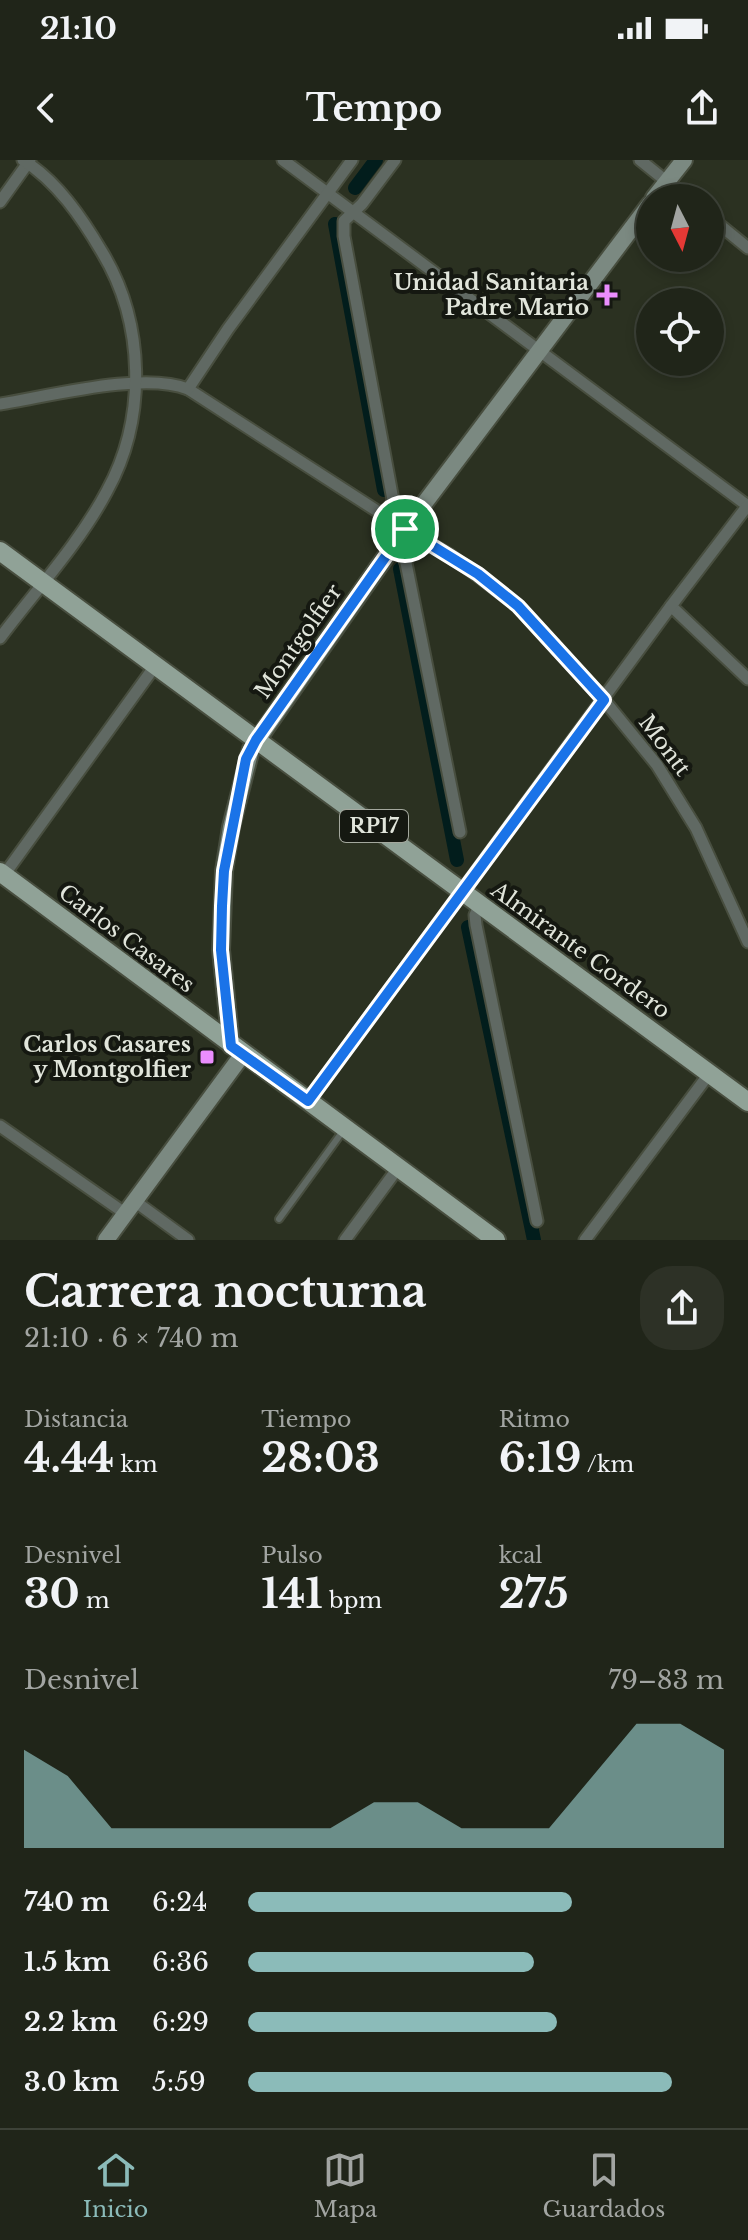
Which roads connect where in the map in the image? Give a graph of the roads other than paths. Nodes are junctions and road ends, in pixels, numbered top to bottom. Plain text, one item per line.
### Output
1 (283, 160) edge
2 (352, 160) edge
3 (395, 160) edge
4 (640, 160) edge
5 (684, 160) edge
6 (27, 161) edge
7 (667, 182) junction
8 (670, 184) edge
9 (327, 195) junction
10 (0, 202) edge
11 (353, 213) junction
12 (636, 222) edge
13 (724, 228) edge
14 (748, 248) edge
15 (538, 352) junction
16 (136, 382) junction
17 (188, 389) junction
18 (0, 404) edge
19 (748, 506) edge
20 (387, 517) junction
21 (405, 529) junction
22 (393, 545) junction
23 (0, 551) edge
24 (43, 581) junction
25 (671, 606) junction
26 (0, 638) edge
27 (155, 666) junction
28 (748, 679) edge
29 (604, 700) junction
30 (256, 740) junction
31 (460, 832) dead end
32 (2, 874) edge
33 (460, 892) junction
34 (479, 906) junction
35 (748, 942) edge
36 (237, 1050) junction
37 (709, 1074) junction
38 (308, 1101) junction
39 (748, 1102) edge
40 (0, 1126) edge
41 (345, 1128) junction
42 (398, 1168) junction
43 (131, 1208) junction
44 (279, 1219) dead end
45 (537, 1221) dead end
46 (106, 1240) edge
47 (188, 1240) edge
48 (345, 1240) edge
49 (496, 1240) edge
50 (585, 1240) edge

1 - 9 street
2 - 9 street
3 - 11 street
4 - 7 street
5 - 7 street
6 - 10 street
6 - 16 street
7 - 8 street
9 - 11 street
9 - 17 street
11 - 15 street
11 - 20 street
12 - 15 street, Montgolfier
13 - 14 street
15 - 19 street
15 - 21 street, Montgolfier
16 - 17 street
16 - 18 street
16 - 24 street
17 - 20 street, Montt
19 - 25 street
20 - 21 street, Montt
21 - 22 street, Montgolfier
21 - 29 street, Montt
22 - 30 street, Montgolfier
22 - 31 street
23 - 24 main road, Almirante Cordero / RP17
24 - 26 street
24 - 27 main road, Almirante Cordero / RP17
25 - 28 street
25 - 29 street
27 - 30 main road, Almirante Cordero / RP17
27 - 32 street
29 - 33 street
29 - 35 street, Montt
30 - 33 main road, Almirante Cordero / RP17
30 - 36 street, Montgolfier
32 - 36 main road, Carlos Casares
33 - 34 main road, Almirante Cordero / RP17
33 - 38 street
34 - 37 main road, Almirante Cordero / RP17
34 - 45 street
36 - 38 main road, Carlos Casares
36 - 43 street
37 - 39 main road, Almirante Cordero / RP17
37 - 50 street
38 - 41 main road, Carlos Casares
40 - 43 street
41 - 42 main road, Carlos Casares
41 - 44 lane
42 - 48 street
42 - 49 main road, Carlos Casares
43 - 46 street
43 - 47 street

